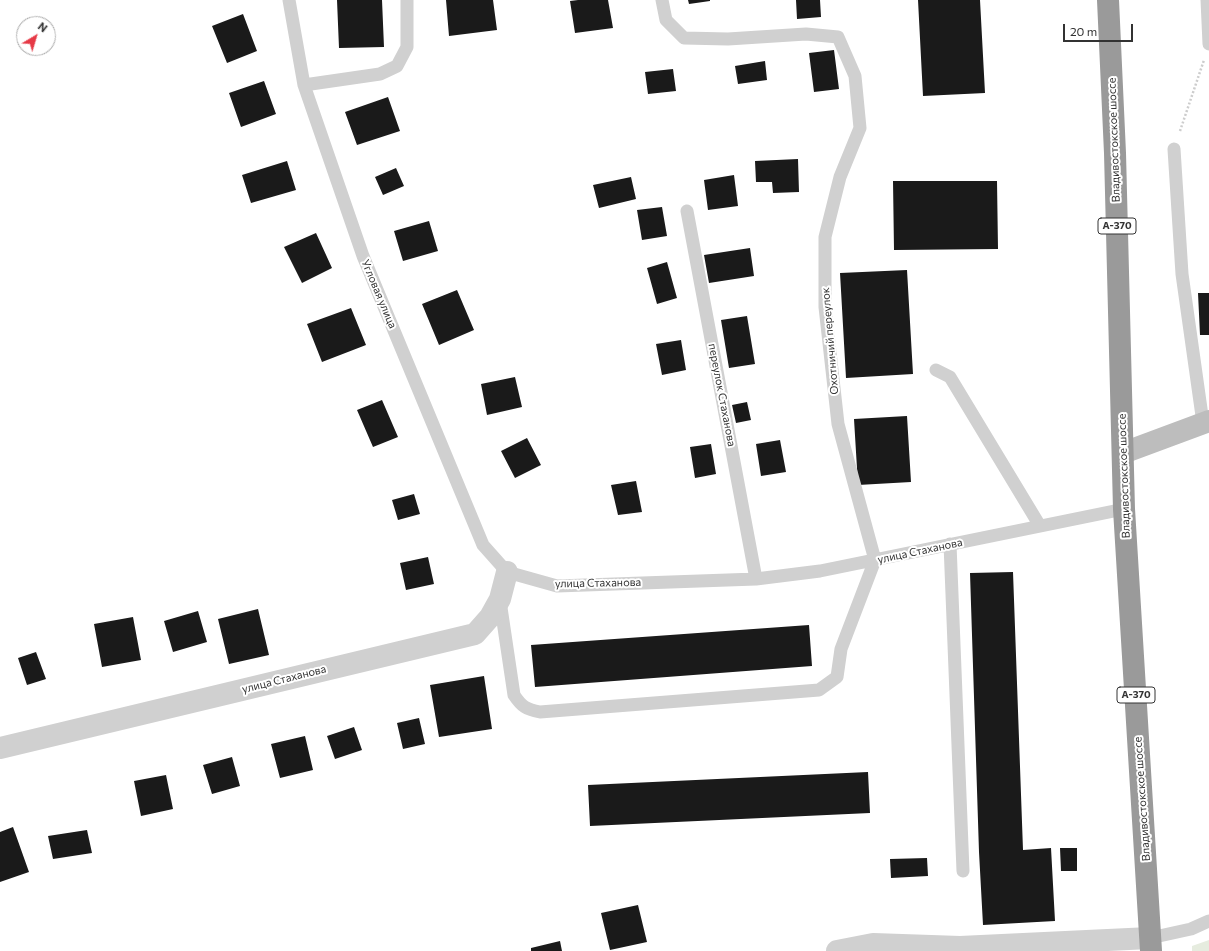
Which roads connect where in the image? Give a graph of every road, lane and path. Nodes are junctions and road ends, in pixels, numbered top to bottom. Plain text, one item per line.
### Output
1 (289, 0) edge
2 (407, 0) edge
3 (662, 0) edge
4 (1108, 0) edge
5 (1207, 0) edge
6 (1209, 44) edge
7 (304, 85) junction
8 (1174, 149) joint
9 (687, 211) dead end
10 (936, 370) dead end
11 (1206, 422) edge
12 (1123, 453) junction
13 (1124, 509) junction
14 (1040, 526) junction
15 (950, 544) junction
16 (875, 560) junction
17 (506, 572) junction
18 (756, 579) junction
19 (500, 599) junction
20 (0, 748) edge
21 (963, 871) dead end
22 (1209, 920) edge
23 (1151, 944) edge
24 (1050, 947) edge
25 (960, 949) edge
26 (838, 951) edge

1 - 7 lane, Угловая улица
2 - 7 lane
3 - 16 lane, Охотничий переулок
4 - 12 highway, Владивостокское шоссе / А-370
5 - 6 lane
6 - 8 path
7 - 17 lane, Угловая улица
8 - 11 lane
9 - 18 lane, переулок Стаханова
10 - 14 lane
11 - 12 street
12 - 13 highway, Владивостокское шоссе / А-370
13 - 14 lane, улица Стаханова
13 - 23 highway, Владивостокское шоссе / А-370
14 - 15 lane, улица Стаханова
15 - 16 lane, улица Стаханова
15 - 21 lane
16 - 18 lane, улица Стаханова
16 - 19 lane
17 - 18 lane, улица Стаханова
17 - 19 street, улица Стаханова
19 - 20 street, улица Стаханова
22 - 23 lane
23 - 24 street
24 - 25 street
25 - 26 street

